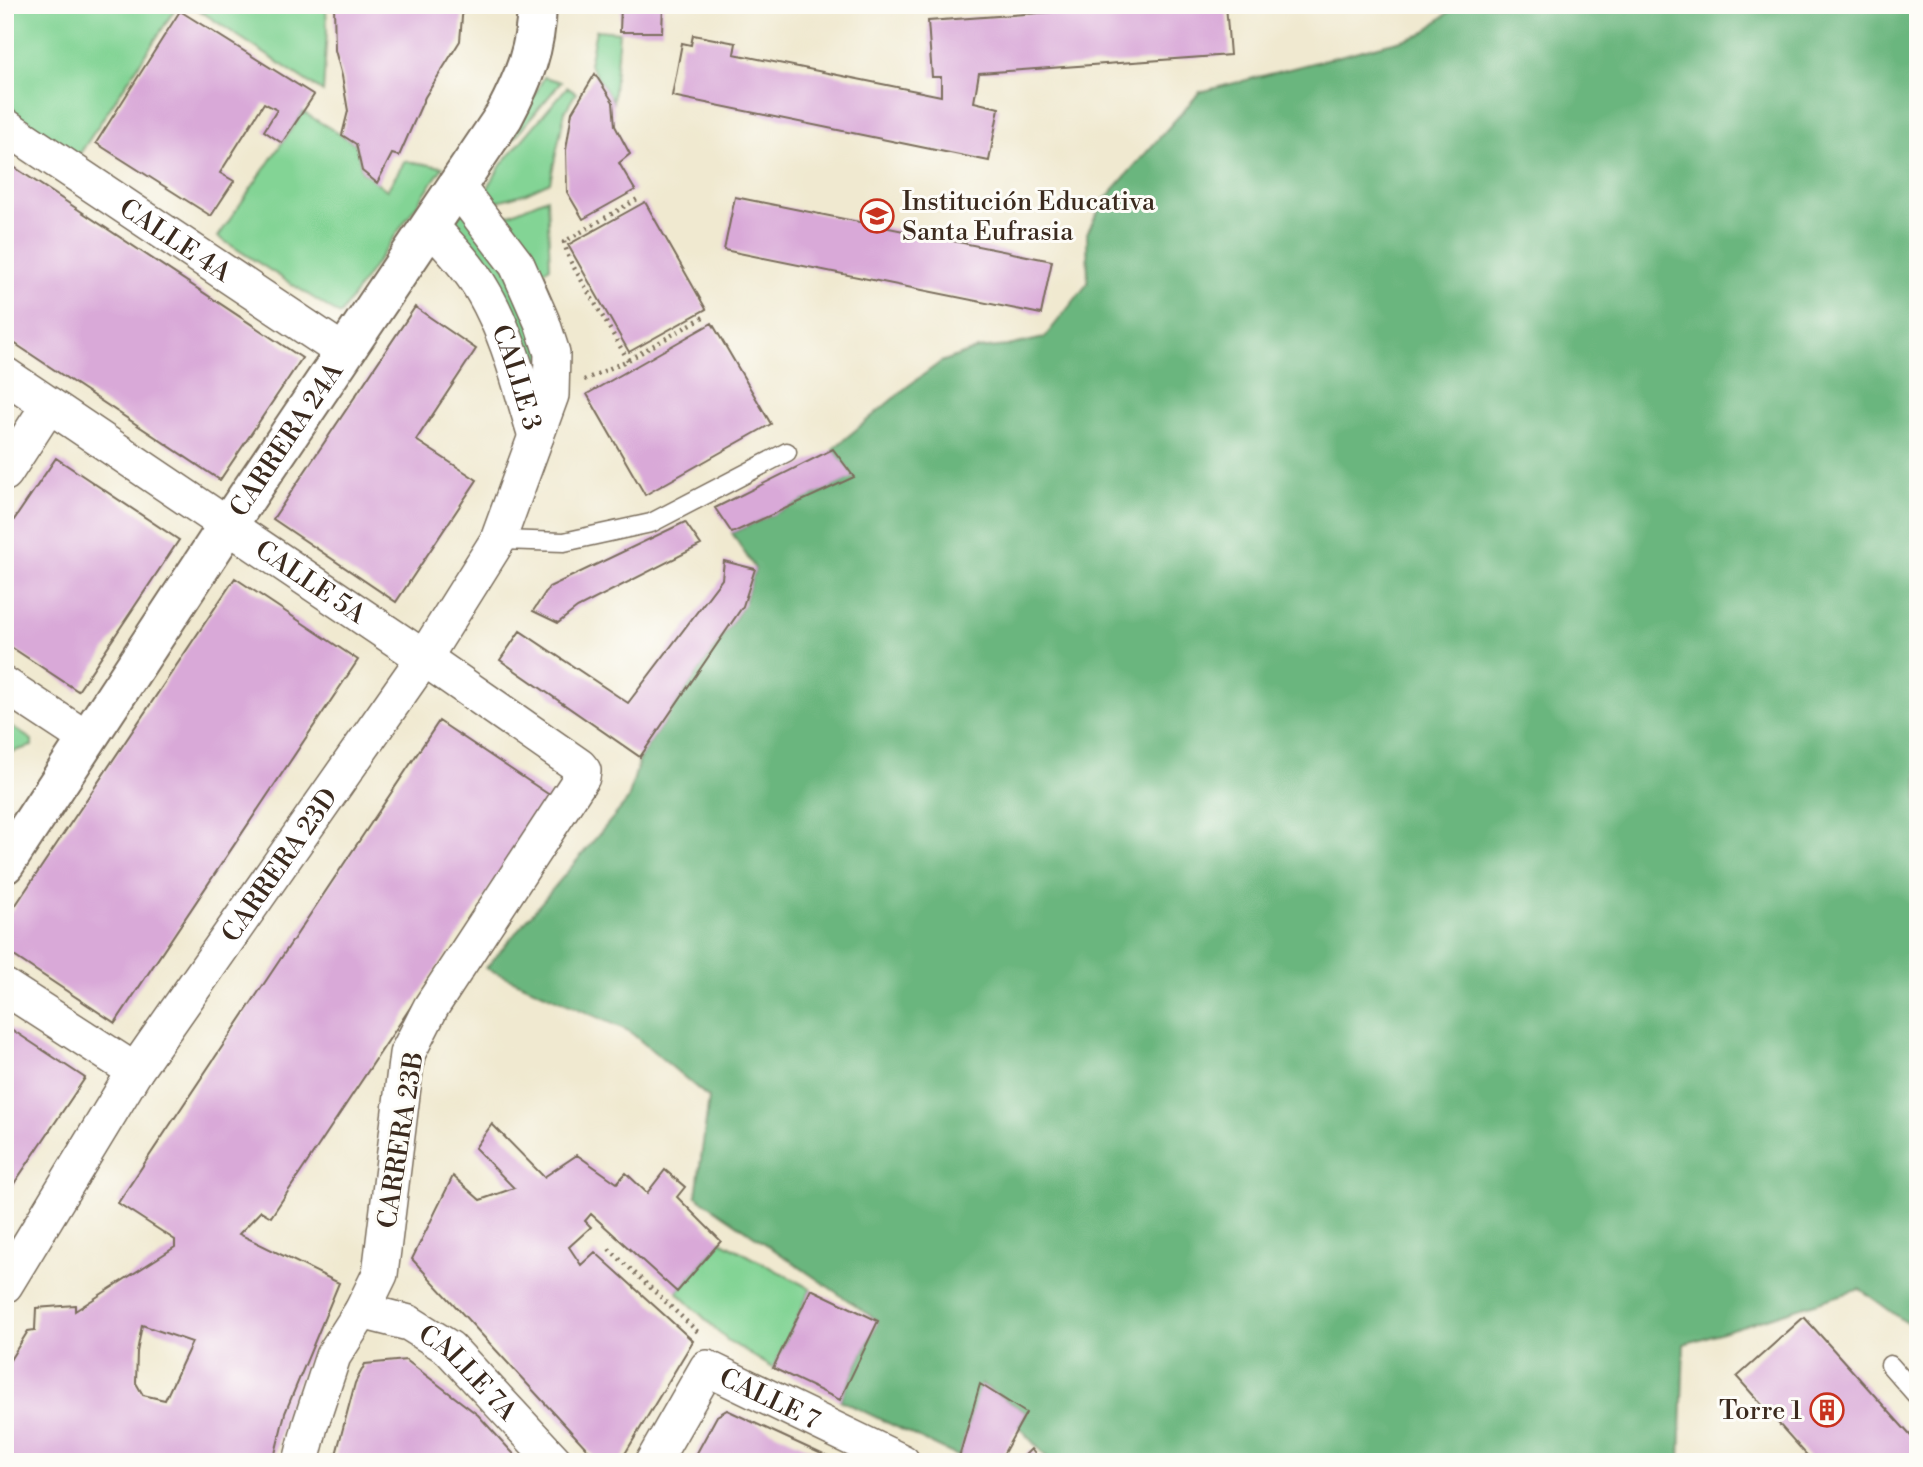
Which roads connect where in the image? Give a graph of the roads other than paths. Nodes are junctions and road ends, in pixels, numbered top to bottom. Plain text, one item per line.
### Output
1 (537, 5) edge
2 (5, 126) edge
3 (456, 185) junction
4 (430, 226) junction
5 (345, 353) junction
6 (5, 375) edge
7 (50, 405) junction
8 (536, 436) junction
9 (787, 453) dead end
10 (5, 472) edge
11 (228, 525) junction
12 (498, 540) junction
13 (424, 658) junction
14 (5, 685) edge
15 (88, 739) junction
16 (579, 766) joint
17 (5, 863) edge
18 (5, 987) edge
19 (135, 1071) junction
20 (5, 1285) edge
21 (362, 1311) junction
22 (1890, 1365) dead end
23 (1918, 1397) edge
24 (301, 1462) edge
25 (555, 1462) edge
26 (653, 1462) edge
27 (902, 1462) edge

1 - 3 street, CARRERA 24A
2 - 5 street, CALLE 4A
3 - 4 street, CARRERA 24A
3 - 8 street, CALLE 3
4 - 5 street, CARRERA 24A
4 - 8 street, CALLE 3
5 - 11 street, CARRERA 24A
6 - 7 street, CALLE 5A
7 - 10 street
7 - 11 street, CALLE 5A
8 - 12 street, CARRERA 23D
9 - 12 lane
11 - 13 street, CALLE 5A
11 - 15 street, CARRERA 24A
12 - 13 street, CARRERA 23D
13 - 16 street, CALLE 5A
13 - 19 street, CARRERA 23D
14 - 15 street
15 - 17 street, CARRERA 24A
16 - 21 street, CARRERA 23B
18 - 19 street
19 - 20 street, CARRERA 23D
21 - 24 street, CARRERA 23B
21 - 25 street, CALLE 7A
22 - 23 lane
26 - 27 street, CALLE 7

